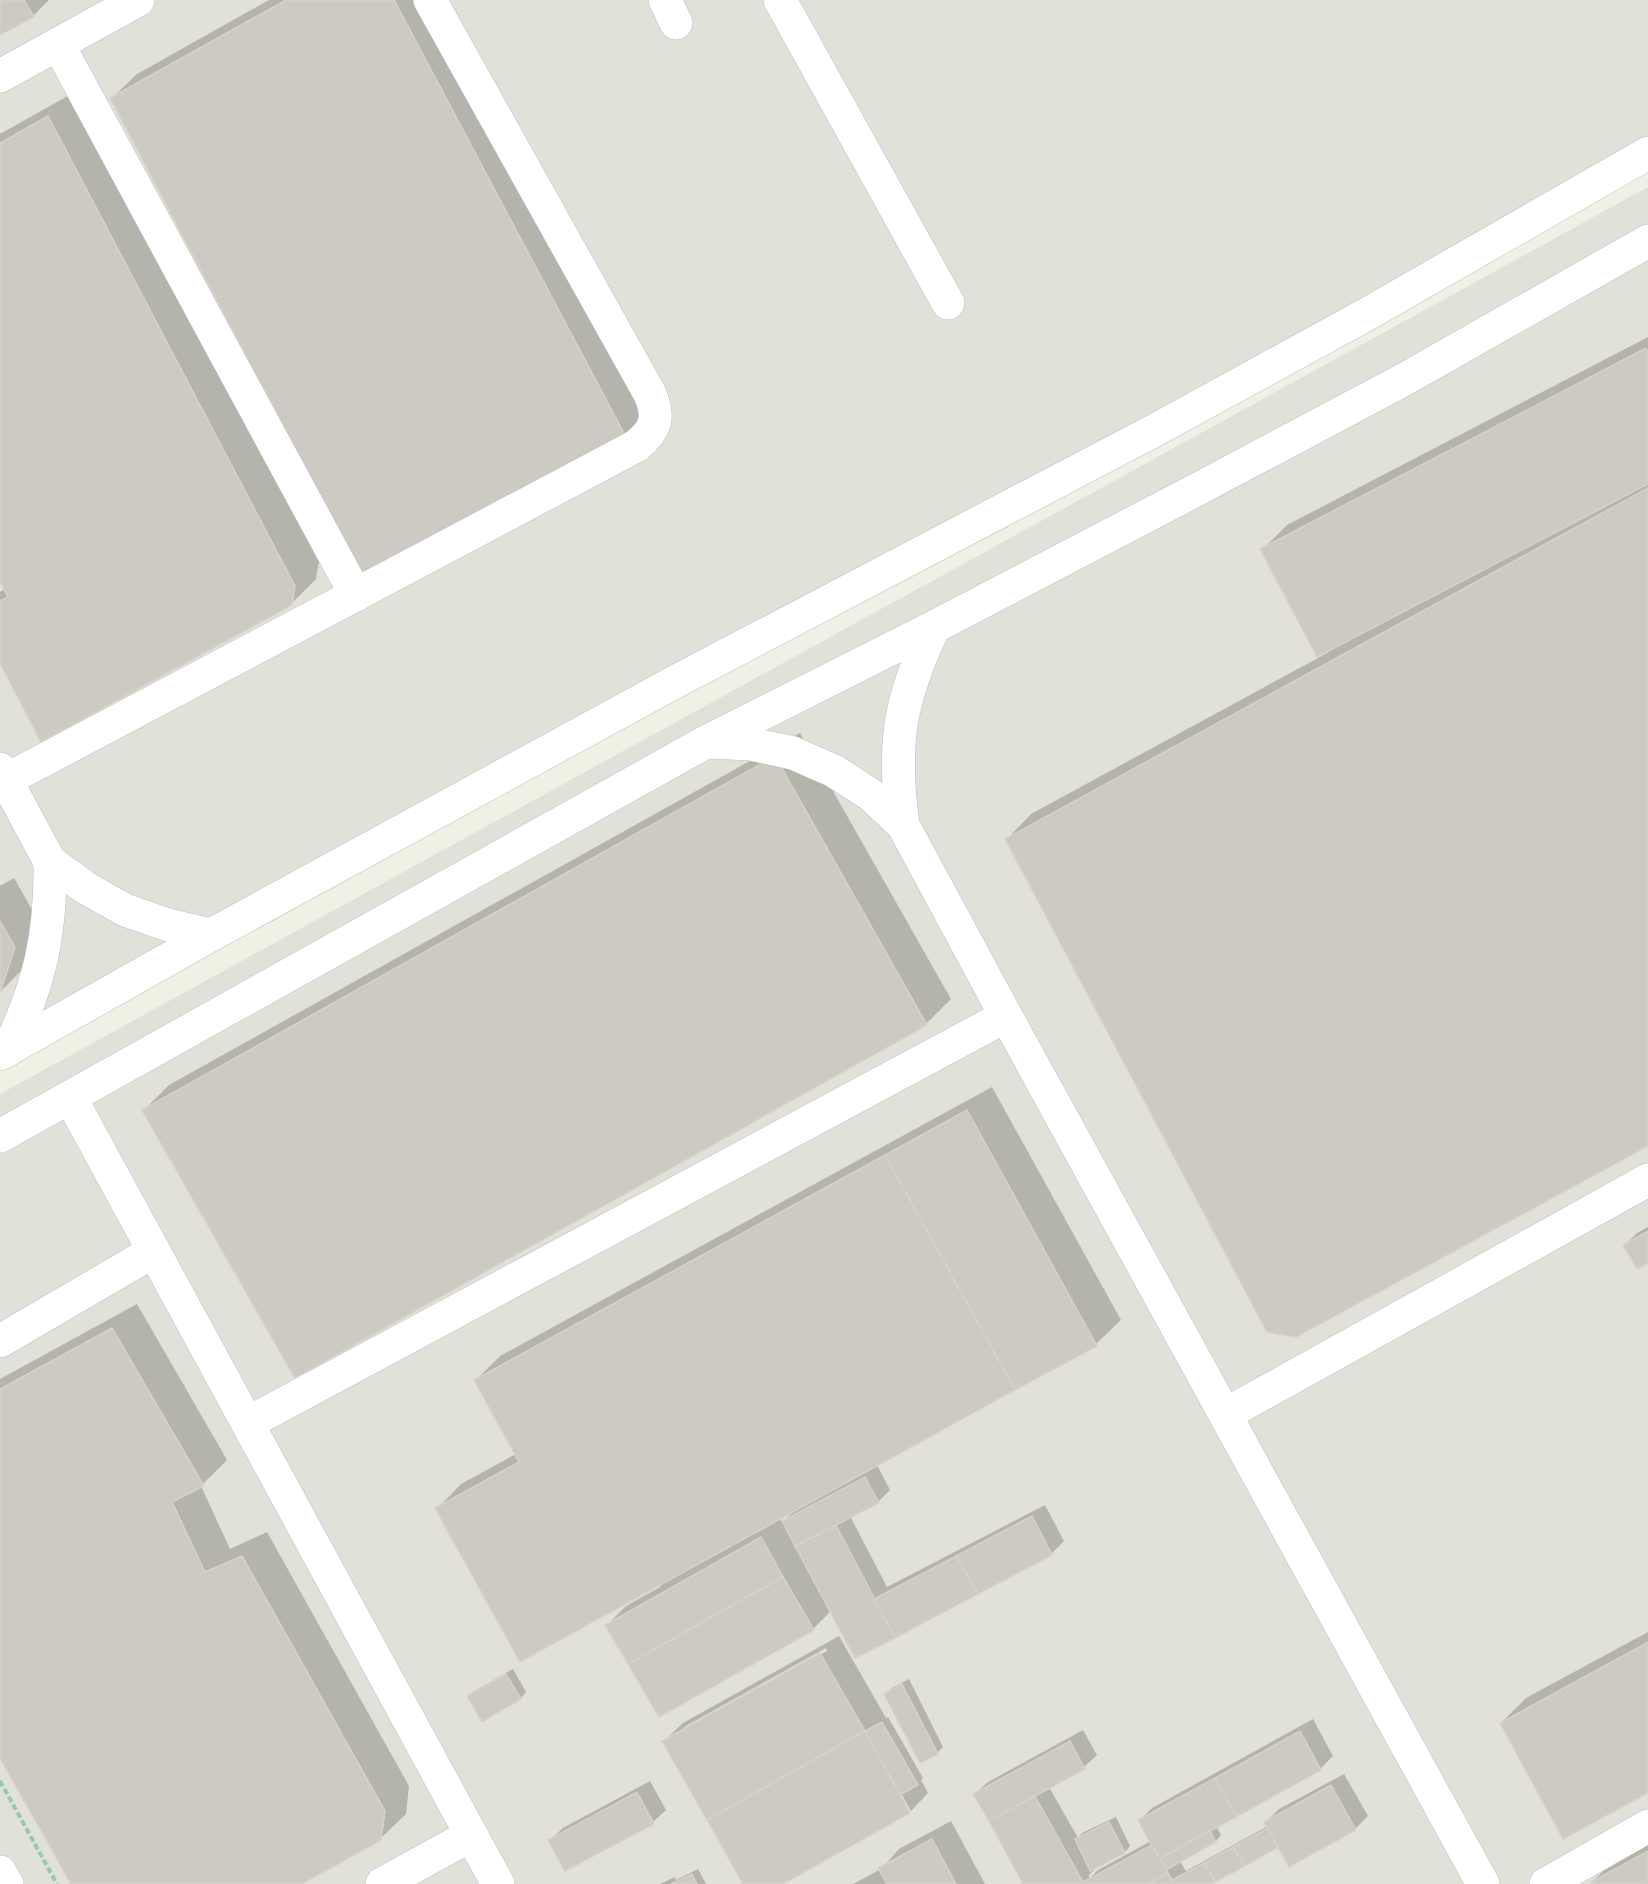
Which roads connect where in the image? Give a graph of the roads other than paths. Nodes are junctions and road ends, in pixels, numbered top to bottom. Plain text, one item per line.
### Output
1 (138, 0) edge
2 (430, 0) edge
3 (780, 0) edge
4 (58, 44) junction
5 (0, 76) edge
6 (1648, 153) edge
7 (1648, 241) edge
8 (948, 303) dead end
9 (356, 595) junction
10 (934, 627) junction
11 (706, 742) junction
12 (3, 775) edge
13 (903, 825) junction
14 (50, 862) junction
15 (211, 936) junction
16 (1006, 1016) junction
17 (4, 1052) edge
18 (70, 1097) junction
19 (0, 1136) edge
20 (1648, 1180) edge
21 (154, 1251) junction
22 (0, 1341) edge
23 (1226, 1414) junction
24 (248, 1423) junction
25 (1648, 1826) edge
26 (471, 1835) junction
27 (0, 1872) edge
28 (7, 1884) edge
29 (382, 1884) edge
30 (498, 1884) edge
31 (1483, 1884) edge
32 (1546, 1884) edge

1 - 4 street
2 - 9 street
3 - 8 street
4 - 5 street
4 - 9 street
6 - 15 street
7 - 10 street
9 - 12 street
10 - 11 street
10 - 13 street
11 - 13 street
11 - 18 street
12 - 14 street
13 - 16 street
14 - 15 street
14 - 17 street
15 - 17 street
16 - 23 street
16 - 24 street
18 - 19 street
18 - 21 street
20 - 23 street
21 - 22 street
21 - 24 street
23 - 31 street
24 - 26 street
25 - 32 street
26 - 29 street
26 - 30 street
27 - 28 street

